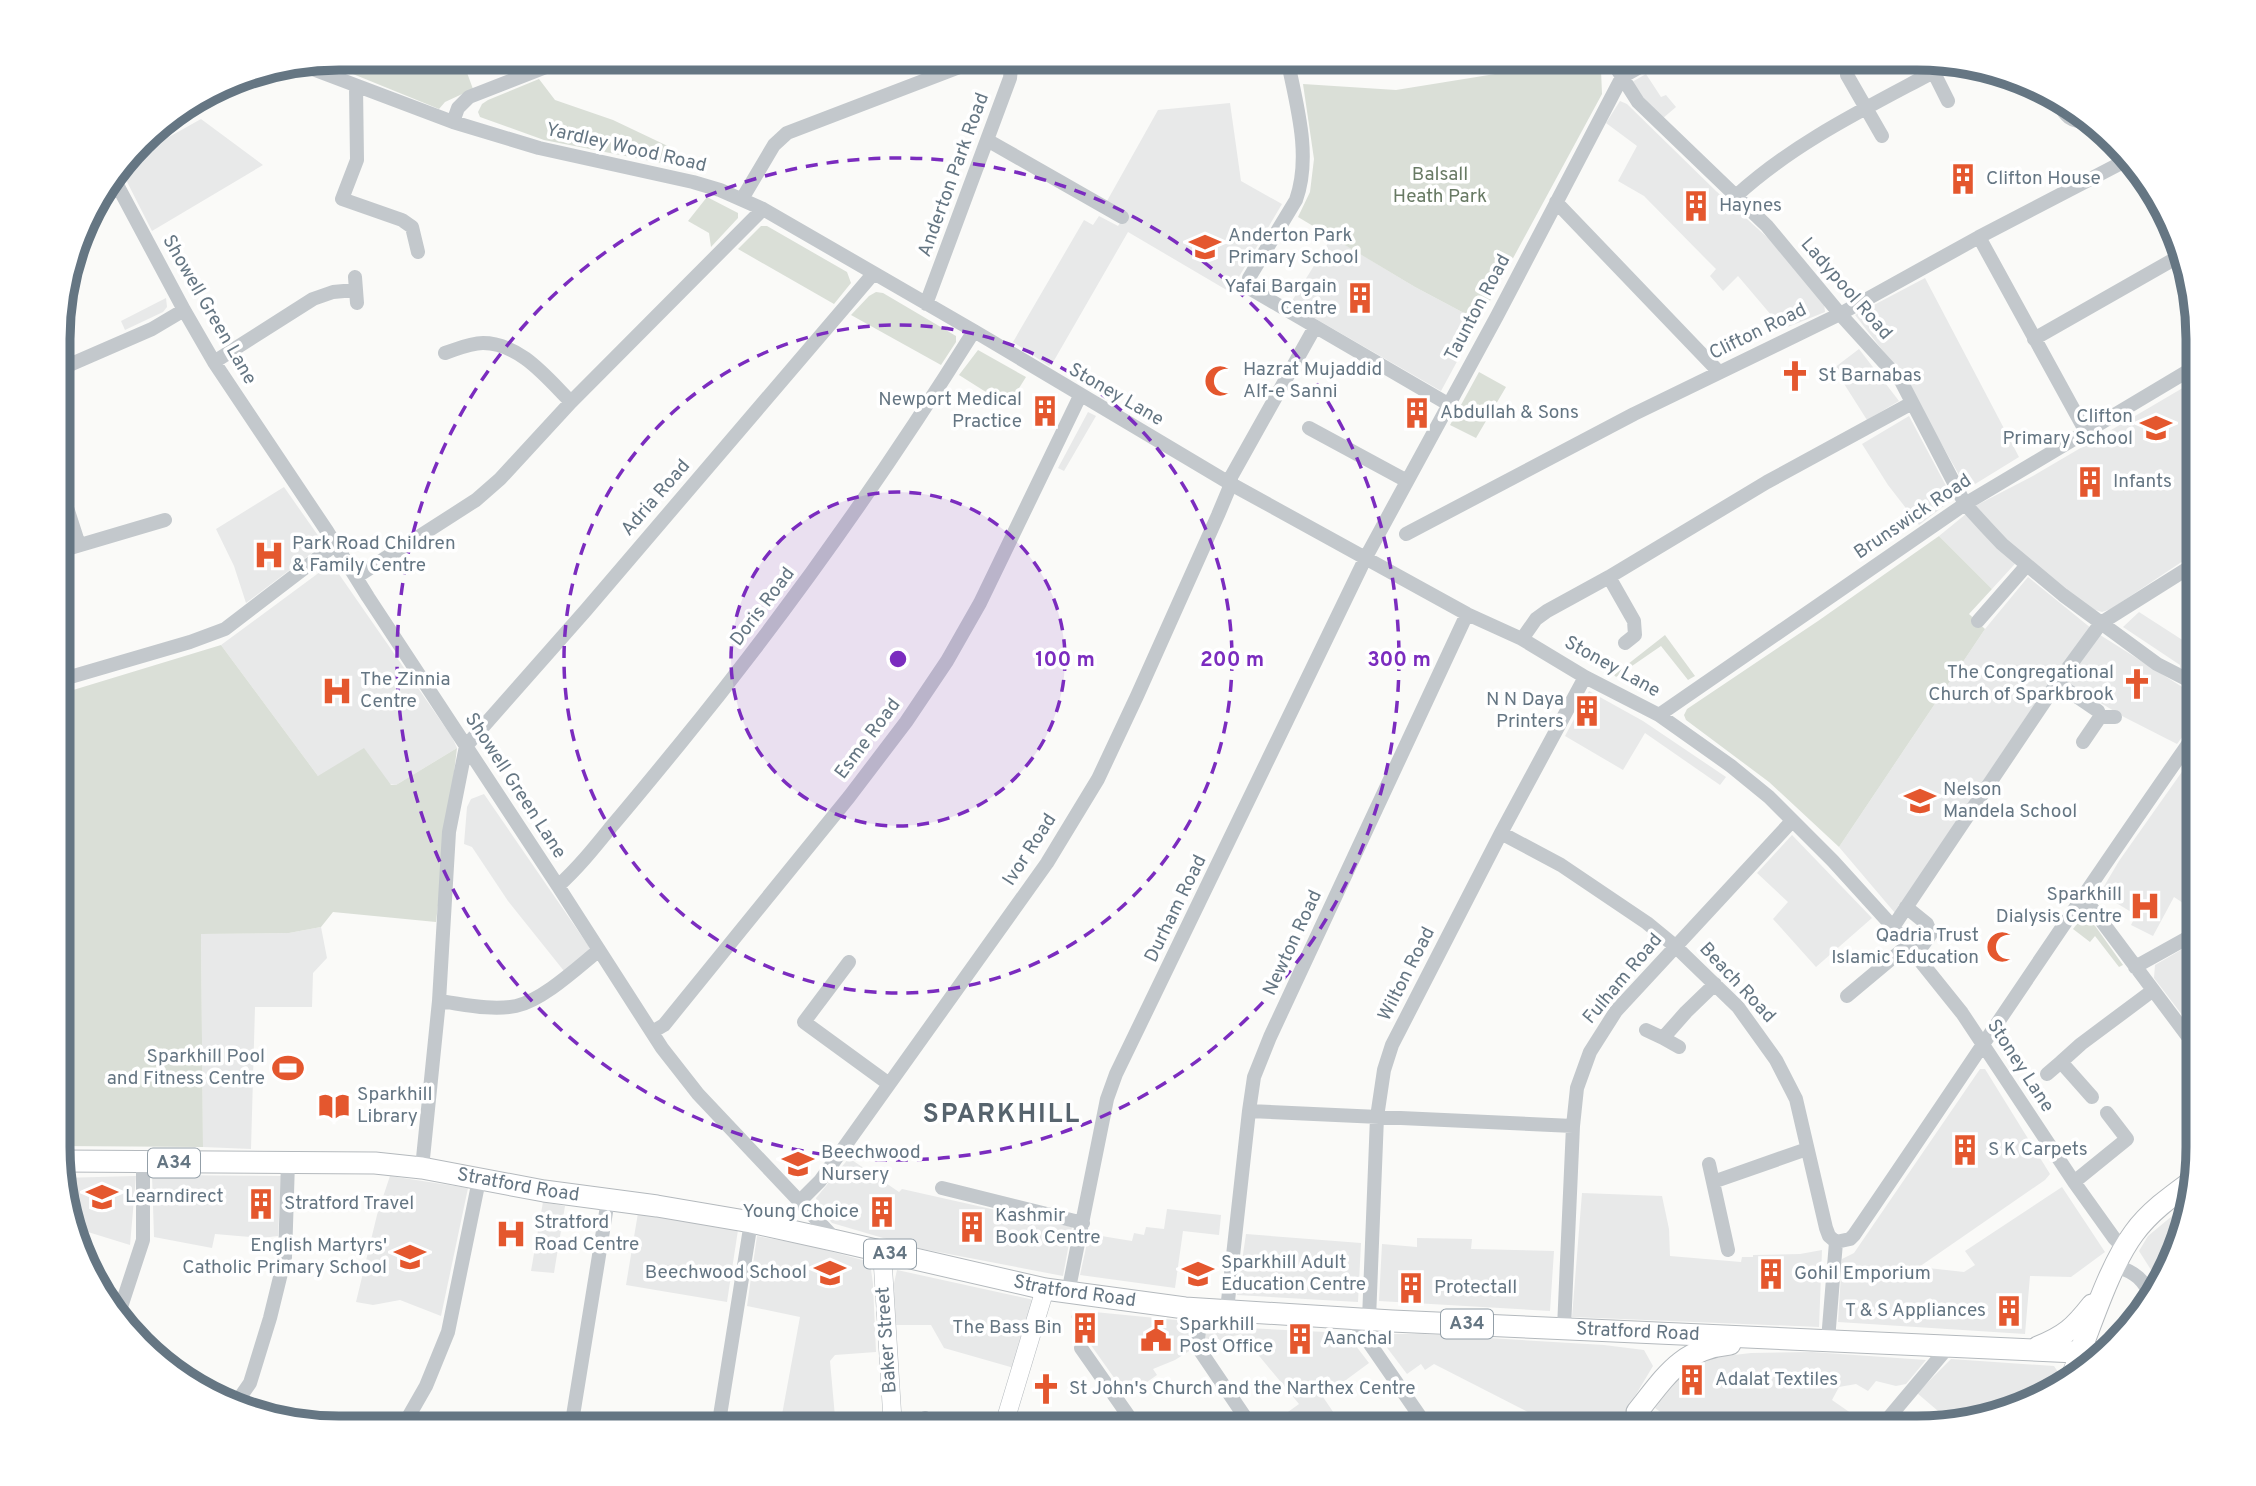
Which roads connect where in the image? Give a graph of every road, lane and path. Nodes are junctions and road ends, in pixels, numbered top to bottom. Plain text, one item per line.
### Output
1 (538, 70) edge
2 (952, 70) edge
3 (1011, 70) edge
4 (1289, 70) edge
5 (1618, 70) edge
6 (1635, 70) edge
7 (1923, 70) edge
8 (318, 71) edge
9 (1933, 71) edge
10 (1847, 75) dead end
11 (1622, 77) junction
12 (356, 86) junction
13 (1948, 101) dead end
14 (1866, 108) junction
15 (453, 122) junction
16 (1882, 136) dead end
17 (988, 141) junction
18 (2120, 163) edge
19 (117, 187) edge
20 (1735, 196) junction
21 (742, 199) junction
22 (1556, 202) junction
23 (763, 209) junction
24 (1122, 216) dead end
25 (1979, 237) junction
26 (418, 253) dead end
27 (2174, 259) edge
28 (873, 274) junction
29 (355, 290) dead end
30 (926, 304) junction
31 (184, 310) junction
32 (1840, 314) junction
33 (1315, 327) junction
34 (974, 331) junction
35 (2034, 339) junction
36 (445, 353) dead end
37 (214, 362) junction
38 (70, 365) edge
39 (1719, 372) junction
40 (2186, 372) edge
41 (1080, 396) junction
42 (571, 402) junction
43 (1912, 403) junction
44 (1448, 404) junction
45 (1309, 428) dead end
46 (2086, 432) junction
47 (1407, 481) junction
48 (1231, 484) junction
49 (1965, 504) junction
50 (70, 517) edge
51 (166, 519) dead end
52 (1406, 534) dead end
53 (336, 544) junction
54 (79, 545) junction
55 (70, 548) edge
56 (1366, 557) junction
57 (2027, 565) junction
58 (2186, 570) edge
59 (356, 577) junction
60 (1609, 577) junction
61 (1467, 614) junction
62 (1978, 621) dead end
63 (2101, 623) junction
64 (1522, 639) junction
65 (1634, 641) dead end
66 (70, 677) edge
67 (1585, 677) junction
68 (2186, 679) edge
69 (2057, 683) junction
70 (1659, 715) junction
71 (2100, 717) junction
72 (2115, 717) dead end
73 (2083, 742) dead end
74 (467, 746) junction
75 (2186, 747) edge
76 (485, 775) junction
77 (460, 782) junction
78 (1792, 821) junction
79 (1500, 833) junction
80 (558, 886) junction
81 (2082, 895) junction
82 (1906, 907) junction
83 (1892, 927) junction
84 (2186, 939) edge
85 (1915, 945) junction
86 (1675, 946) junction
87 (598, 951) junction
88 (849, 962) dead end
89 (2135, 967) junction
90 (1715, 984) junction
91 (2152, 991) junction
92 (1847, 996) dead end
93 (439, 1001) junction
94 (1646, 1030) dead end
95 (652, 1032) junction
96 (2186, 1035) edge
97 (1663, 1038) junction
98 (1983, 1046) junction
99 (1679, 1047) dead end
100 (2061, 1062) junction
101 (2048, 1074) dead end
102 (890, 1084) junction
103 (2092, 1097) dead end
104 (1249, 1111) junction
105 (2107, 1114) dead end
106 (1377, 1117) junction
107 (1573, 1126) junction
108 (1807, 1149) junction
109 (71, 1161) edge
110 (143, 1162) junction
111 (288, 1162) junction
112 (1709, 1164) dead end
113 (422, 1168) junction
114 (479, 1180) junction
115 (1713, 1182) junction
116 (2074, 1182) junction
117 (943, 1188) dead end
118 (2183, 1189) edge
119 (608, 1200) junction
120 (800, 1201) junction
121 (751, 1222) junction
122 (1083, 1223) junction
123 (837, 1241) junction
124 (1836, 1242) junction
125 (1728, 1250) dead end
126 (879, 1251) junction
127 (2120, 1257) junction
128 (2146, 1287) edge
129 (1045, 1289) junction
130 (1068, 1293) junction
131 (2104, 1294) junction
132 (122, 1306) edge
133 (1202, 1310) junction
134 (1227, 1310) junction
135 (1361, 1319) junction
136 (1564, 1328) junction
137 (1686, 1334) junction
138 (1783, 1338) junction
139 (2106, 1338) edge
140 (1828, 1340) junction
141 (1949, 1346) junction
142 (1082, 1348) dead end
143 (2033, 1349) junction
144 (2089, 1352) edge
145 (240, 1397) edge
146 (409, 1416) edge
147 (573, 1416) edge
148 (720, 1416) edge
149 (892, 1416) edge
150 (1007, 1416) edge
151 (1129, 1416) edge
152 (1244, 1416) edge
153 (1422, 1416) edge
154 (1634, 1416) edge
155 (1635, 1416) edge
156 (1890, 1416) edge

1 - 15 street
2 - 21 street
3 - 17 street, Anderton Park Road
4 - 33 street
5 - 11 street, Ladypool Road
6 - 11 street
7 - 14 street
8 - 12 street, Yardley Wood Road
9 - 13 street
10 - 14 street
11 - 20 street, Ladypool Road
11 - 22 street, Taunton Road
12 - 15 street, Yardley Wood Road
12 - 26 street
14 - 16 street
14 - 20 street
15 - 21 street, Yardley Wood Road
17 - 24 street
17 - 30 street, Anderton Park Road
18 - 25 street, Clifton Road
19 - 31 street, Showell Green Lane
20 - 32 street, Ladypool Road
21 - 23 street, Yardley Wood Road
22 - 39 street
22 - 44 street, Taunton Road
23 - 28 street, Yardley Wood Road
23 - 42 street
25 - 32 street, Clifton Road
25 - 35 street
27 - 35 street
28 - 30 street, Yardley Wood Road
28 - 74 street, Adria Road
29 - 37 street
30 - 34 street, Stoney Lane
31 - 37 street, Showell Green Lane
31 - 38 street
32 - 39 street, Clifton Road
32 - 43 street, Ladypool Road
33 - 44 street
33 - 48 street, Ivor Road
34 - 41 street, Stoney Lane
34 - 80 street, Doris Road
35 - 46 street
36 - 42 street
37 - 53 street, Showell Green Lane
39 - 52 street, Clifton Road
40 - 46 street, Brunswick Road
41 - 48 street, Stoney Lane
41 - 95 street, Esme Road
42 - 59 street
43 - 49 street, Ladypool Road
43 - 60 street
44 - 47 street, Taunton Road
45 - 47 street
46 - 49 street, Brunswick Road
47 - 56 street, Taunton Road
48 - 56 street, Stoney Lane
48 - 102 street, Ivor Road
49 - 57 street, Ladypool Road
49 - 70 street, Brunswick Road
50 - 54 street
51 - 54 street
53 - 59 street, Showell Green Lane
53 - 66 street
54 - 55 street
56 - 61 street, Stoney Lane
56 - 122 street, Durham Road
57 - 62 street
57 - 63 street, Ladypool Road
58 - 63 street
59 - 74 street, Showell Green Lane
60 - 64 street
60 - 65 street
61 - 64 street, Stoney Lane
61 - 104 street, Newton Road
63 - 68 street, Ladypool Road
63 - 69 street
64 - 67 street, Stoney Lane
67 - 70 street, Stoney Lane
67 - 79 street, Wilton Road
69 - 71 street
69 - 82 street
70 - 78 street, Stoney Lane
71 - 72 street
71 - 73 street
74 - 76 street, Showell Green Lane
74 - 77 street
75 - 81 street
76 - 77 street
76 - 80 street, Showell Green Lane
77 - 93 street
78 - 83 street, Stoney Lane
78 - 86 street, Fulham Road
79 - 86 street, Beach Road
79 - 106 street, Wilton Road
80 - 87 street, Showell Green Lane
81 - 89 street
81 - 98 street
82 - 83 street
82 - 85 street
83 - 85 street, Stoney Lane
84 - 89 street
85 - 92 street
85 - 98 street, Stoney Lane
86 - 90 street, Beach Road
86 - 107 street, Fulham Road
87 - 93 street
87 - 95 street, Showell Green Lane
88 - 102 street
89 - 91 street
90 - 97 street
90 - 108 street, Beach Road
91 - 96 street
91 - 100 street
93 - 113 street
94 - 97 street
95 - 120 street, Showell Green Lane
97 - 99 street
98 - 116 street, Stoney Lane
98 - 124 street
100 - 101 street
100 - 103 street
102 - 120 street, Ivor Road
104 - 106 street
104 - 134 street, Newton Road
105 - 116 street
106 - 107 street
106 - 135 street, Wilton Road
107 - 136 street, Fulham Road
108 - 115 street
108 - 124 street, Beach Road
109 - 110 highway, Stratford Road / A34
110 - 111 highway, Stratford Road / A34
110 - 132 street
111 - 113 highway, Stratford Road / A34
111 - 145 street
112 - 115 street
113 - 114 highway, Stratford Road / A34
114 - 119 highway, Stratford Road / A34
114 - 146 street
115 - 125 street
116 - 127 street, Stoney Lane
117 - 122 street
118 - 127 highway
119 - 121 highway, Stratford Road / A34
119 - 147 street
120 - 123 street, Showell Green Lane
121 - 123 highway, Stratford Road / A34
121 - 148 street
122 - 130 street, Durham Road
123 - 126 highway, Stratford Road / A34
124 - 140 street
126 - 129 highway, Stratford Road / A34
126 - 149 main road, Baker Street
127 - 128 street, Stoney Lane
127 - 131 highway
129 - 130 highway, Stratford Road / A34
129 - 150 main road
130 - 133 highway, Stratford Road / A34
131 - 139 highway
131 - 143 highway
131 - 144 highway
133 - 134 highway, Stratford Road / A34
133 - 152 street
134 - 135 highway, Stratford Road / A34
135 - 136 highway, Stratford Road / A34
135 - 153 street
136 - 137 highway, Stratford Road / A34
137 - 138 highway, Stratford Road / A34
137 - 154 highway
138 - 140 highway, Stratford Road / A34
138 - 155 highway
140 - 141 highway, Stratford Road / A34
141 - 143 highway, Stratford Road / A34
141 - 156 street
142 - 151 street
143 - 144 highway, Stratford Road / A34

